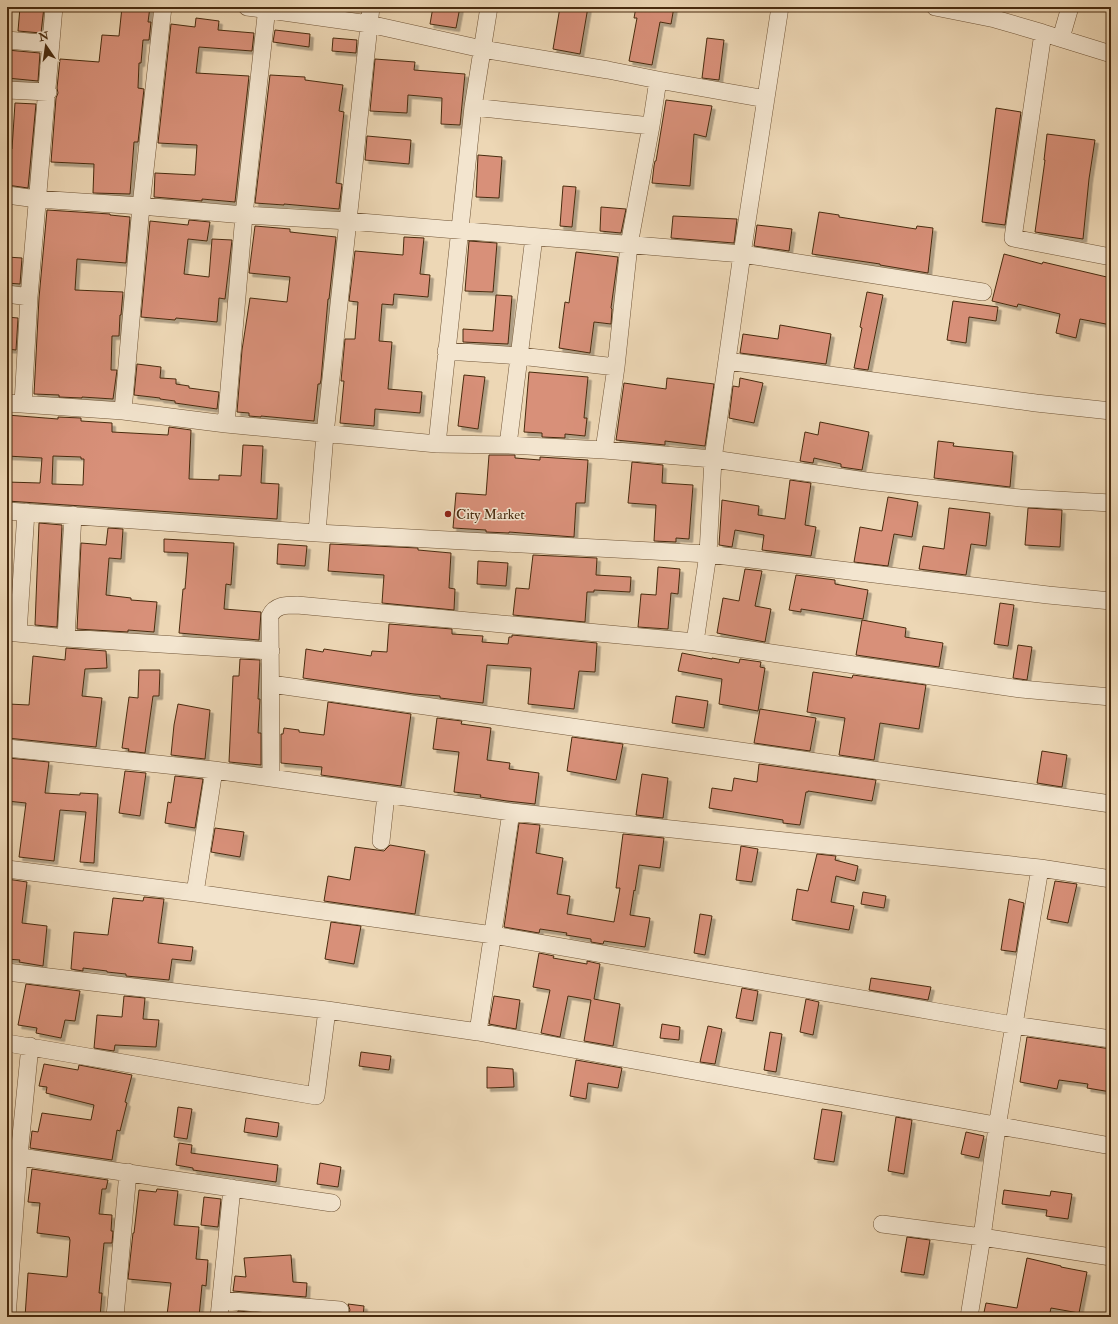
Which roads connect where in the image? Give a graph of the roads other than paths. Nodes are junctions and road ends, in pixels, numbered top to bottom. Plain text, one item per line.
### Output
1 (54, 7) edge
2 (163, 7) edge
3 (247, 7) edge
4 (371, 7) edge
5 (489, 7) edge
6 (780, 7) edge
7 (935, 7) edge
8 (1070, 7) edge
9 (267, 8) edge
10 (997, 13) edge
11 (369, 24) junction
12 (1043, 33) junction
13 (1061, 38) junction
14 (7, 40) edge
15 (51, 44) junction
16 (482, 49) junction
17 (1111, 54) edge
18 (658, 80) junction
19 (7, 90) edge
20 (48, 92) junction
21 (766, 99) junction
22 (473, 107) junction
23 (651, 126) junction
24 (7, 196) edge
25 (37, 199) junction
26 (141, 206) junction
27 (244, 215) junction
28 (348, 221) junction
29 (459, 231) junction
30 (534, 237) junction
31 (629, 245) junction
32 (742, 254) junction
33 (1111, 257) edge
34 (983, 292) dead end
35 (7, 294) edge
36 (30, 297) junction
37 (446, 351) junction
38 (520, 356) junction
39 (727, 361) junction
40 (616, 367) junction
41 (15, 404) edge
42 (124, 411) junction
43 (1111, 411) edge
44 (226, 424) junction
45 (324, 434) junction
46 (437, 444) junction
47 (508, 445) junction
48 (604, 450) junction
49 (713, 459) junction
50 (1111, 503) edge
51 (7, 511) edge
52 (26, 512) junction
53 (73, 515) junction
54 (317, 533) junction
55 (708, 554) junction
56 (1111, 601) edge
57 (13, 632) edge
58 (66, 638) junction
59 (695, 642) junction
60 (271, 652) junction
61 (271, 684) junction
62 (1111, 697) edge
63 (7, 748) edge
64 (214, 770) junction
65 (271, 778) junction
66 (386, 795) junction
67 (1111, 804) edge
68 (511, 812) junction
69 (381, 841) dead end
70 (1040, 868) junction
71 (7, 869) edge
72 (1111, 878) edge
73 (195, 892) junction
74 (493, 935) junction
75 (7, 972) edge
76 (327, 1010) junction
77 (1013, 1025) junction
78 (478, 1032) junction
79 (1111, 1039) edge
80 (7, 1043) edge
81 (30, 1046) junction
82 (997, 1127) junction
83 (1111, 1146) edge
84 (13, 1156) edge
85 (128, 1172) junction
86 (232, 1188) junction
87 (332, 1202) dead end
88 (882, 1224) dead end
89 (982, 1237) junction
90 (1111, 1257) edge
91 (221, 1300) junction
92 (340, 1310) dead end
93 (8, 1317) edge
94 (115, 1317) edge
95 (219, 1317) edge
96 (969, 1317) edge

1 - 15 street
2 - 26 street
3 - 9 street
4 - 11 street
5 - 16 street
6 - 21 street
7 - 10 street
8 - 13 street
9 - 11 street
9 - 27 street
10 - 12 street
11 - 16 street
11 - 28 street
12 - 13 street
12 - 33 street
13 - 17 street
14 - 15 street
15 - 20 street
16 - 18 street
16 - 22 street
18 - 21 street
18 - 23 street
19 - 20 street
20 - 25 street
21 - 32 street
22 - 23 street
22 - 29 street
23 - 31 street
24 - 25 street
25 - 26 street
25 - 36 street
26 - 27 street
26 - 42 street
27 - 28 street
27 - 44 street
28 - 29 street
28 - 45 street
29 - 30 street
29 - 37 street
30 - 31 street
30 - 38 street
31 - 32 street
31 - 40 street
32 - 34 street
32 - 39 street
35 - 36 street
36 - 41 street
37 - 38 street
37 - 46 street
38 - 40 street
38 - 47 street
39 - 43 street
39 - 49 street
40 - 48 street
41 - 42 street
42 - 44 street
44 - 45 street
45 - 46 street
45 - 54 street
46 - 47 street
47 - 48 street
48 - 49 street
49 - 50 street
49 - 55 street
51 - 52 street
52 - 53 street
52 - 57 street
53 - 54 street
53 - 58 street
54 - 55 street
55 - 56 street
55 - 59 street
57 - 58 street
58 - 60 street
59 - 60 street
59 - 62 street
60 - 61 street
61 - 65 street
61 - 67 street
63 - 64 street
64 - 65 street
64 - 73 street
65 - 66 street
66 - 68 street
66 - 69 street
68 - 70 street
68 - 74 street
70 - 72 street
70 - 77 street
71 - 73 street
73 - 74 street
74 - 77 street
74 - 78 street
75 - 76 street
76 - 78 street
76 - 81 street
77 - 79 street
77 - 82 street
78 - 82 street
80 - 81 street
81 - 84 street
82 - 83 street
82 - 89 street
84 - 85 street
84 - 93 street
85 - 86 street
85 - 94 street
86 - 87 street
86 - 91 street
88 - 89 street
89 - 90 street
89 - 96 street
91 - 92 street
91 - 95 street

